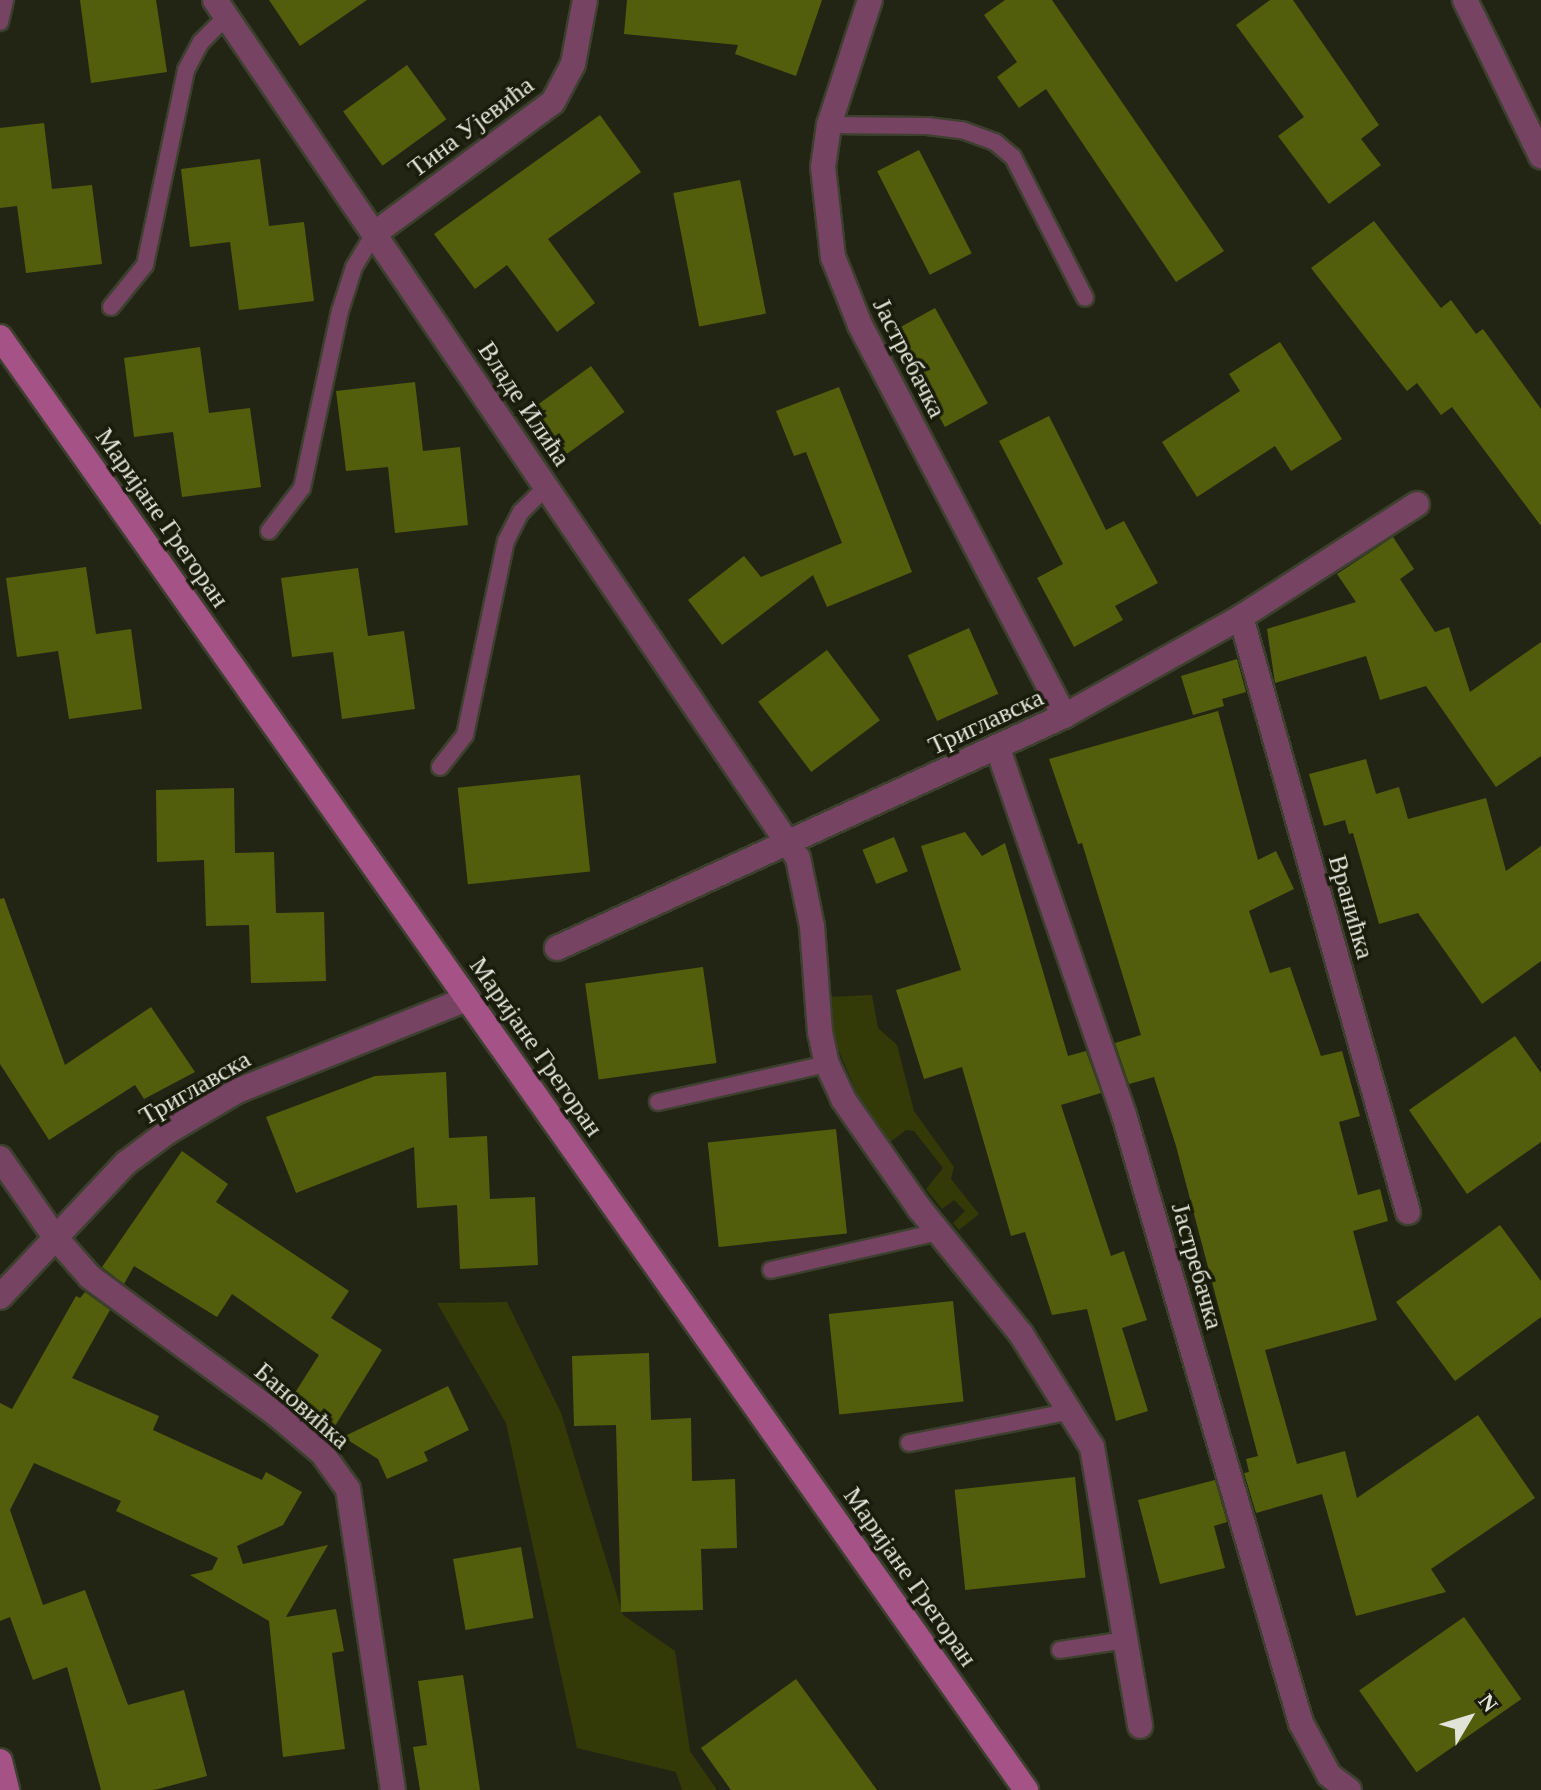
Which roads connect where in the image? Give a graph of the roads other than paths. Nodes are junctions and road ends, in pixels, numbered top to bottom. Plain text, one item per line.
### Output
1 (5, 0) edge
2 (585, 0) edge
3 (870, 0) edge
4 (1465, 0) edge
5 (220, 9) edge
6 (0, 22) edge
7 (829, 125) junction
8 (1541, 156) edge
9 (374, 234) junction
10 (1085, 298) dead end
11 (111, 307) dead end
12 (0, 337) edge
13 (546, 487) junction
14 (1417, 504) dead end
15 (269, 531) dead end
16 (1241, 617) junction
17 (1064, 716) junction
18 (998, 749) junction
19 (440, 767) dead end
20 (787, 840) junction
21 (557, 948) dead end
22 (467, 999) junction
23 (827, 1064) junction
24 (658, 1102) dead end
25 (0, 1158) edge
26 (1408, 1212) dead end
27 (938, 1232) junction
28 (55, 1237) junction
29 (771, 1270) dead end
30 (0, 1297) edge
31 (1072, 1411) junction
32 (909, 1443) dead end
33 (1126, 1640) junction
34 (1060, 1650) dead end
35 (1140, 1726) dead end
36 (0, 1761) edge
37 (7, 1790) edge
38 (393, 1790) edge
39 (1026, 1790) edge
40 (1349, 1790) edge

1 - 6 lane
2 - 9 street, Тина Ујевића
3 - 7 street, Јастребачка
4 - 8 street
5 - 9 street, Владе Илића
5 - 11 lane
7 - 10 lane
7 - 17 street, Јастребачка
9 - 13 street, Владе Илића
9 - 15 lane
12 - 22 street, Маријане Грегоран
13 - 19 lane
13 - 20 street, Владе Илића
14 - 16 street, Триглавска
16 - 17 street, Триглавска
16 - 26 street, Вранићка
17 - 18 street, Триглавска
18 - 20 street, Триглавска
18 - 40 street, Јастребачка
20 - 21 street, Триглавска
20 - 23 street, Владе Илића
22 - 28 street, Триглавска
22 - 39 street, Маријане Грегоран
23 - 24 lane
23 - 27 street
25 - 28 street, Бановићка
27 - 29 lane
27 - 31 street
28 - 30 street, Триглавска
28 - 38 street, Бановићка
31 - 32 lane
31 - 33 street
33 - 34 lane
33 - 35 street
36 - 37 street

